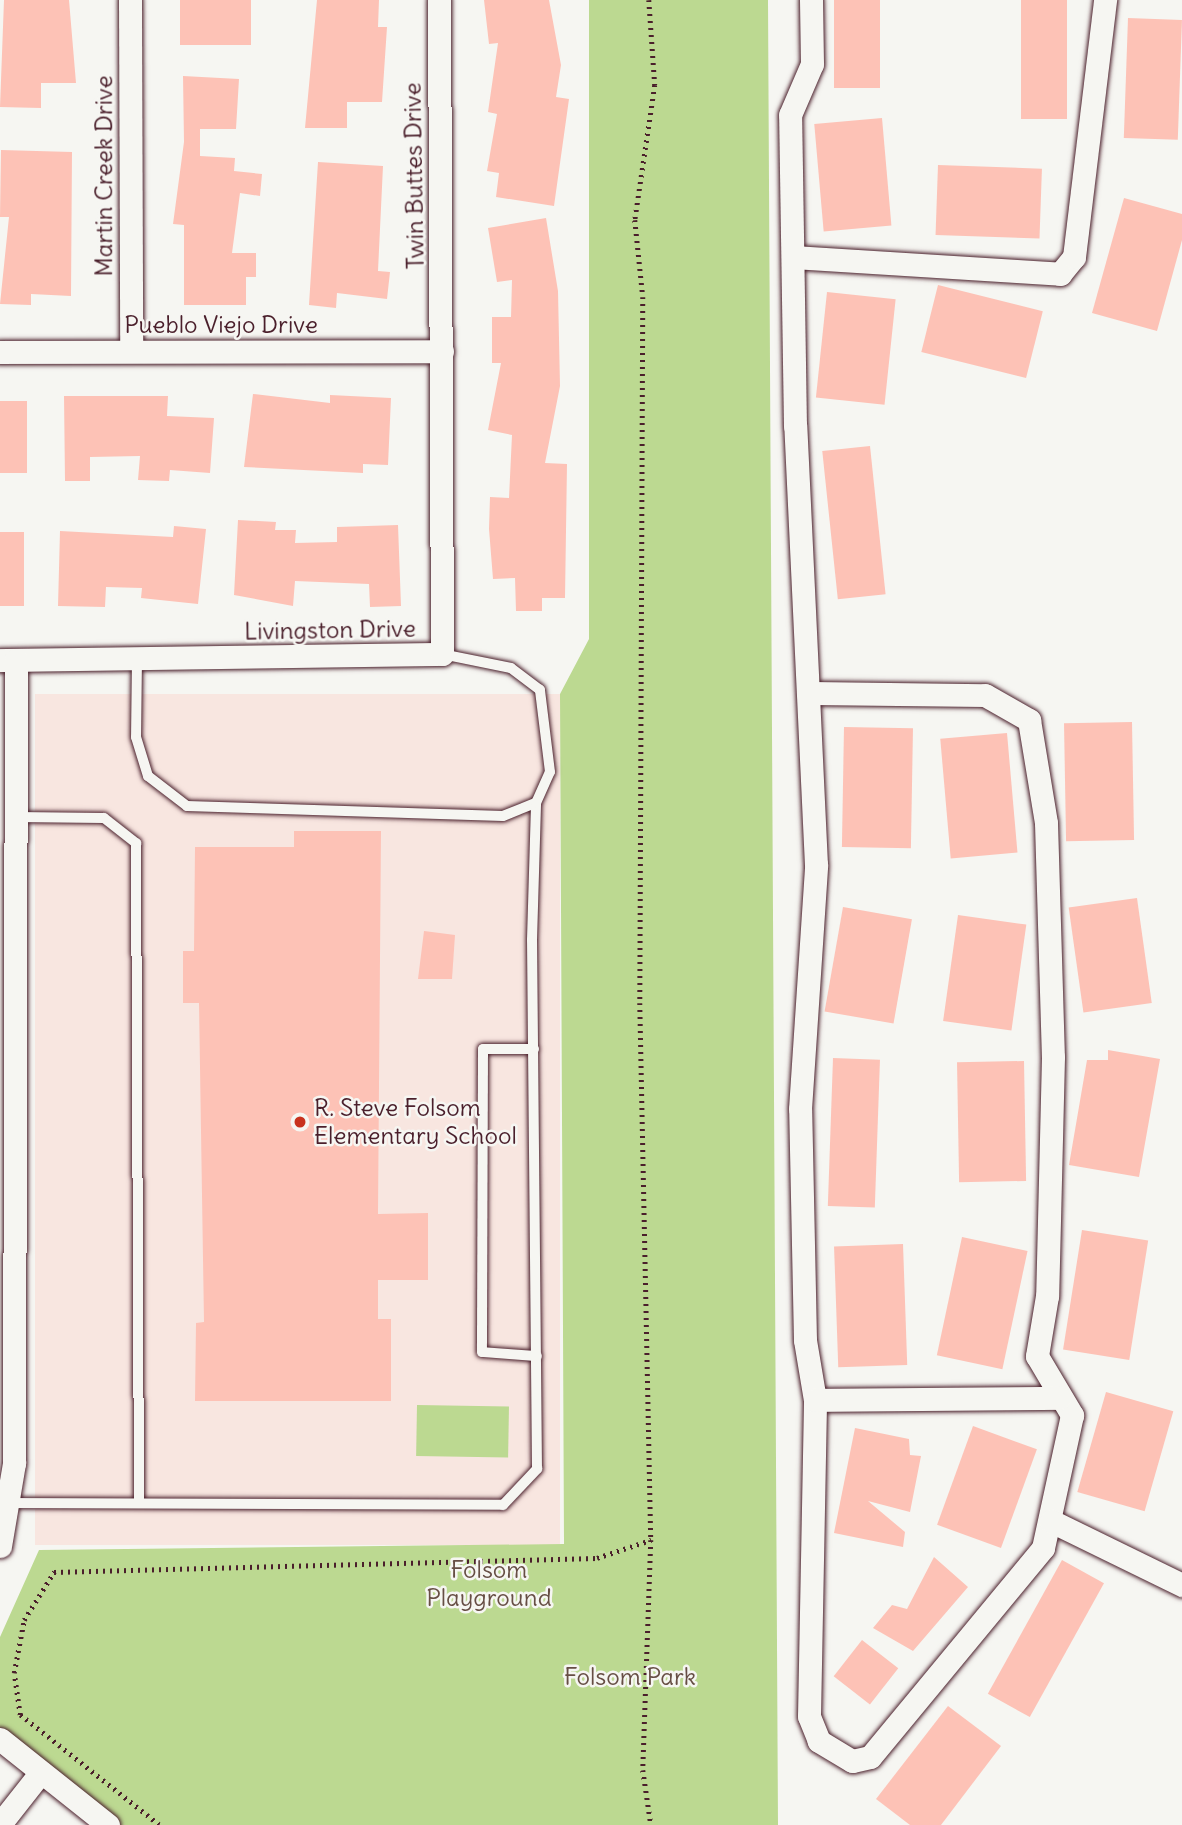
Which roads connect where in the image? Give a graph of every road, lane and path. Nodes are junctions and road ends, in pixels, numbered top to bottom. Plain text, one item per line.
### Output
1 (130, 0) edge
2 (439, 0) edge
3 (649, 0) edge
4 (811, 0) edge
5 (1105, 0) edge
6 (793, 257) junction
7 (131, 351) junction
8 (442, 351) junction
9 (0, 352) edge
10 (442, 654) junction
11 (137, 659) junction
12 (8, 660) edge
13 (811, 693) junction
14 (536, 803) junction
15 (16, 817) junction
16 (8, 990) edge
17 (534, 1049) junction
18 (7, 1312) edge
19 (537, 1356) junction
20 (1059, 1398) junction
21 (815, 1401) junction
22 (139, 1502) junction
23 (7, 1503) junction
24 (1051, 1521) junction
25 (651, 1540) junction
26 (0, 1545) edge
27 (1182, 1586) edge
28 (0, 1740) edge
29 (41, 1772) junction
30 (0, 1824) edge
31 (108, 1825) edge
32 (159, 1825) edge
33 (651, 1825) edge

1 - 7 street, Martin Creek Drive
2 - 8 street, Twin Buttes Drive
3 - 25 path
4 - 6 street
5 - 6 street
6 - 13 street
7 - 8 street, Pueblo Viejo Drive
7 - 9 street, Pueblo Viejo Drive
8 - 10 street, Livingston Drive
10 - 11 street, Livingston Drive
10 - 14 lane
11 - 12 street, Livingston Drive
11 - 14 lane
12 - 15 street
13 - 20 street
13 - 21 street
14 - 17 lane
15 - 16 street
15 - 22 lane
16 - 18 street
17 - 19 lane
17 - 19 lane
18 - 23 street
19 - 22 lane
20 - 21 street
20 - 24 street
21 - 24 street
22 - 23 lane
23 - 26 street
24 - 27 street
25 - 32 path
25 - 33 path
28 - 29 street
29 - 30 street
29 - 31 street

